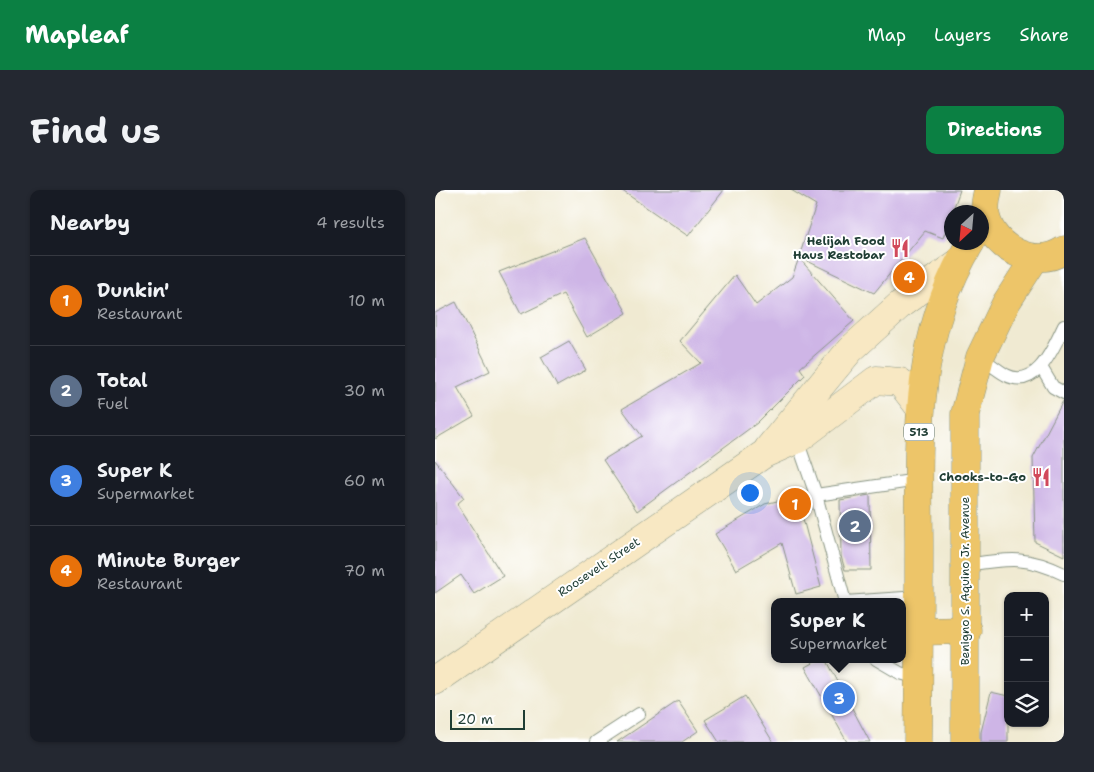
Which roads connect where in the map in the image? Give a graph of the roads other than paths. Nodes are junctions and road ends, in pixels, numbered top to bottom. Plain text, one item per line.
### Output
1 (988, 190) edge
2 (985, 205) edge
3 (989, 228) edge
4 (1064, 250) edge
5 (965, 253) edge
6 (1035, 258) junction
7 (1064, 326) edge
8 (980, 357) junction
9 (1041, 367) junction
10 (1064, 393) edge
11 (919, 408) junction
12 (792, 433) junction
13 (919, 480) junction
14 (817, 495) junction
15 (966, 565) junction
16 (1064, 574) edge
17 (844, 598) edge
18 (919, 598) junction
19 (906, 599) edge
20 (967, 630) junction
21 (919, 631) junction
22 (882, 663) edge
23 (918, 678) junction
24 (435, 681) edge
25 (639, 714) dead end
26 (596, 742) edge
27 (918, 742) edge
28 (965, 742) edge

1 - 2 main road
3 - 6 main road
4 - 6 main road
5 - 11 main road, 513
5 - 12 main road, Roosevelt Street
6 - 8 main road, Benigno S. Aquino Jr. Avenue
7 - 9 lane
8 - 9 lane
8 - 15 main road, Benigno S. Aquino Jr. Avenue
9 - 10 lane
11 - 12 main road, Roosevelt Street
11 - 13 main road, 513
12 - 14 lane
12 - 24 main road, Roosevelt Street
13 - 14 lane
13 - 18 main road, 513
14 - 17 lane
15 - 16 lane
15 - 20 main road, Benigno S. Aquino Jr. Avenue
18 - 19 lane
18 - 21 main road, 513
20 - 21 main road
20 - 28 main road, Benigno S. Aquino Jr. Avenue
21 - 23 main road, 513
22 - 23 lane
23 - 27 main road, 513
25 - 26 lane

